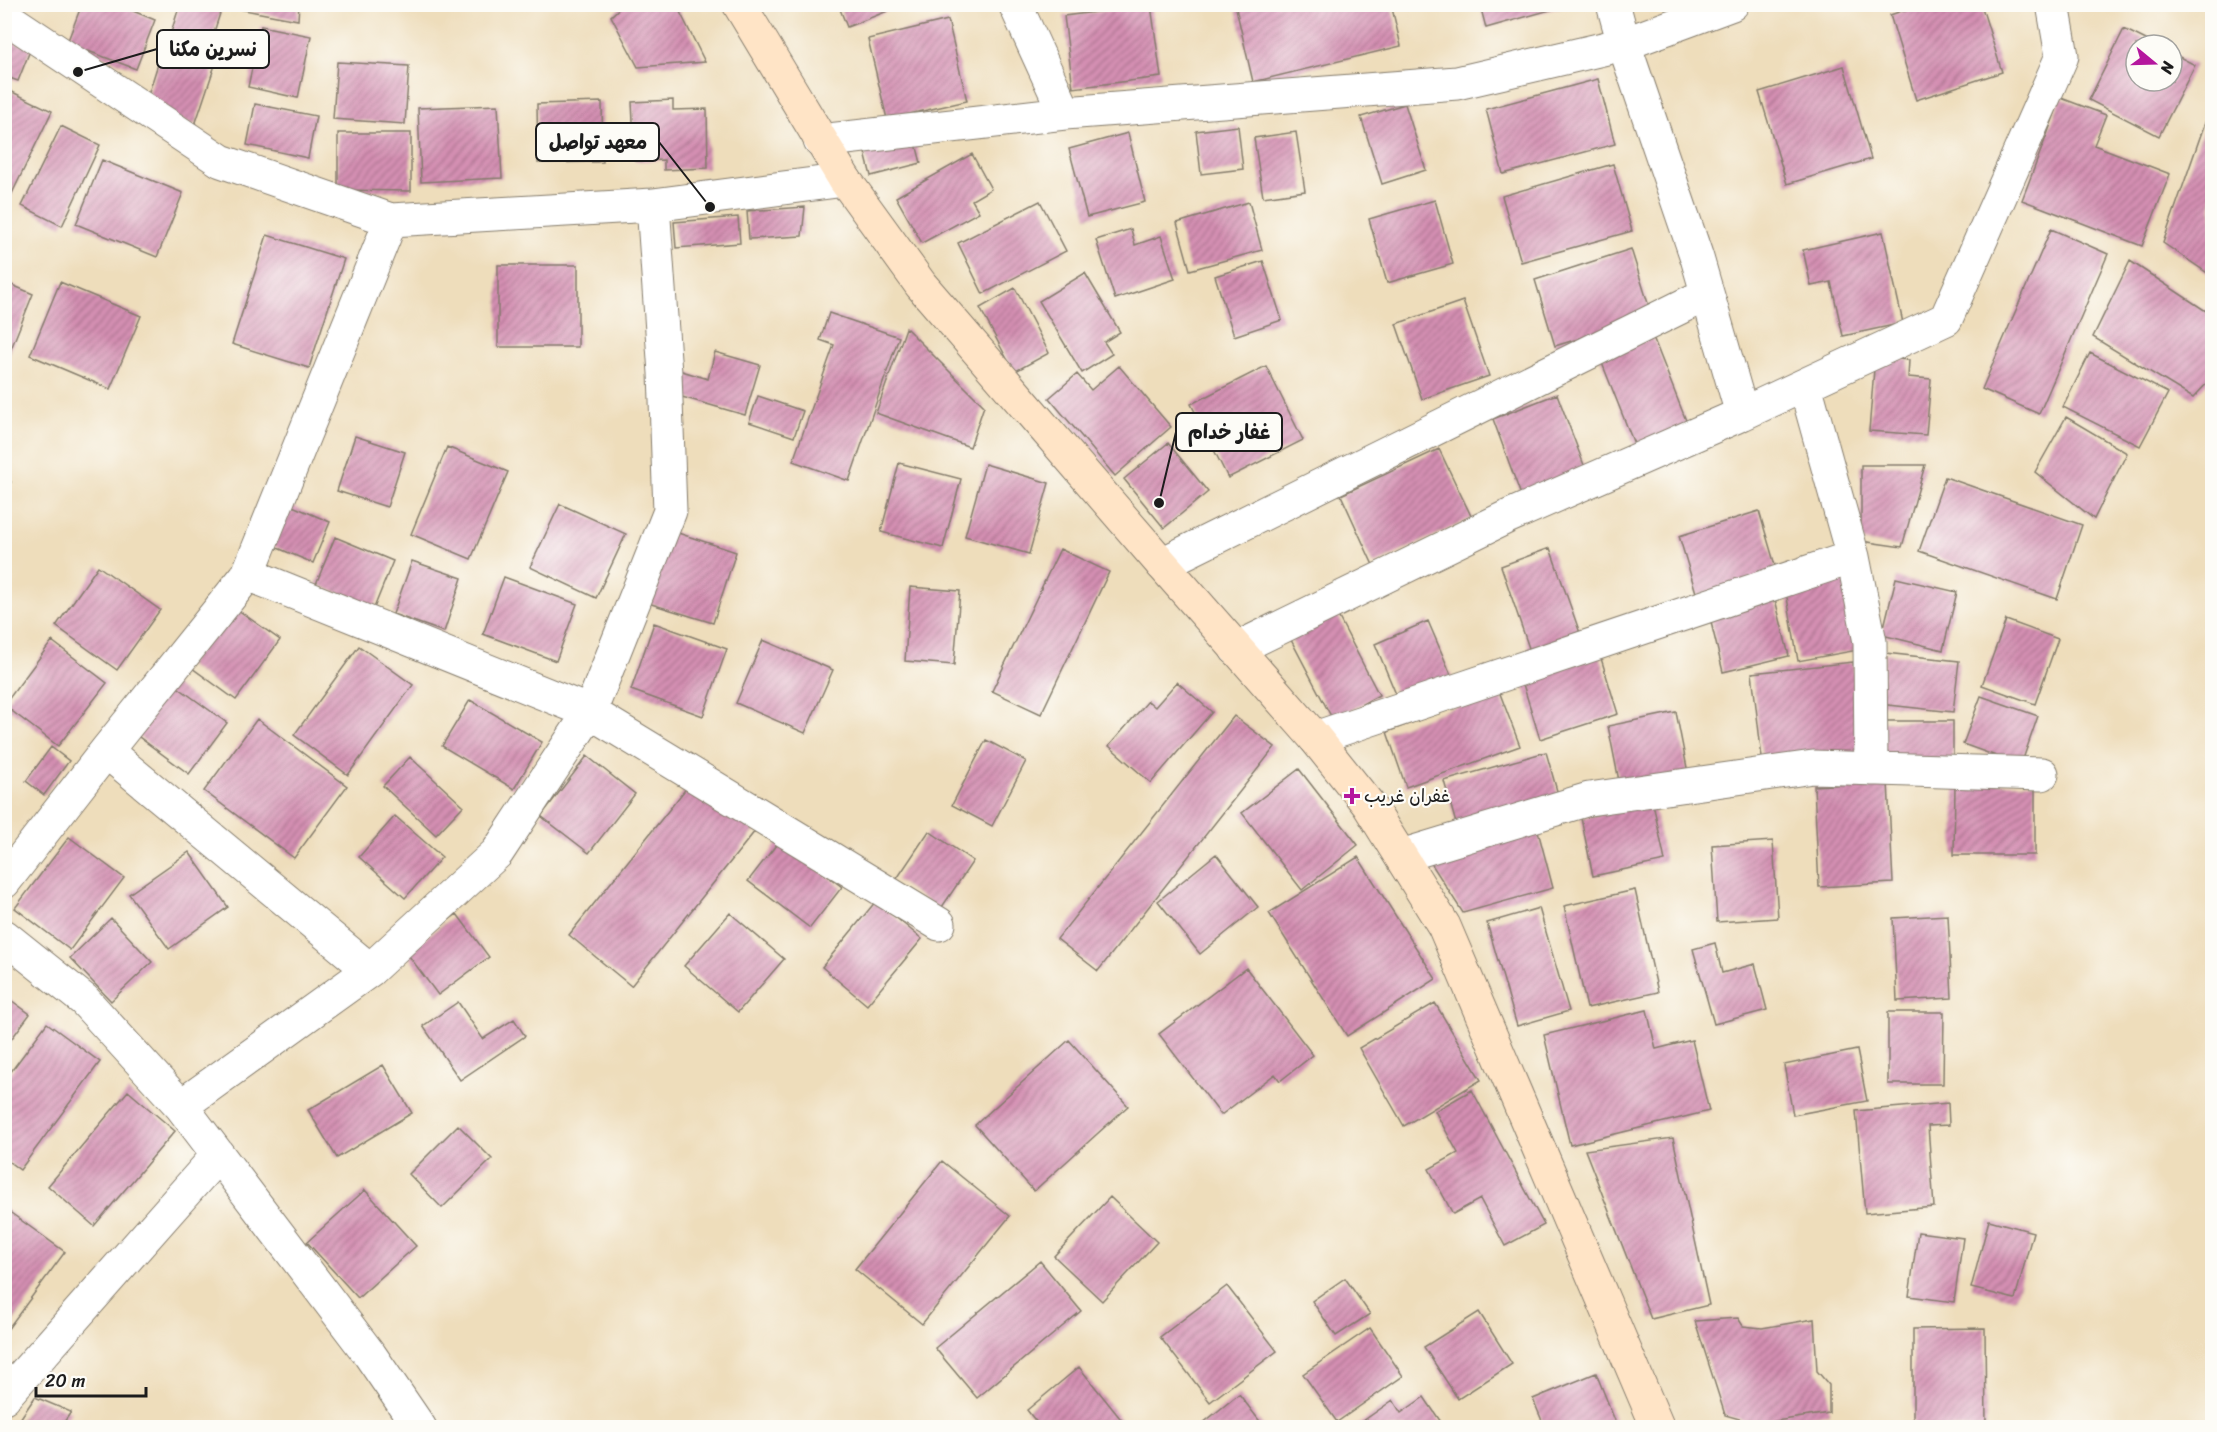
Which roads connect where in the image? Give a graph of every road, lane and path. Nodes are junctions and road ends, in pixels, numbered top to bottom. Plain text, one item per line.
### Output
1 (739, 4) edge
2 (1015, 4) edge
3 (1613, 4) edge
4 (1732, 4) edge
5 (2053, 4) edge
6 (4, 16) edge
7 (1624, 44) junction
8 (1065, 113) junction
9 (820, 141) junction
10 (845, 180) junction
11 (653, 205) junction
12 (392, 220) junction
13 (1707, 294) junction
14 (1805, 385) junction
15 (1742, 414) junction
16 (1853, 557) junction
17 (1162, 564) junction
18 (248, 574) junction
19 (1236, 649) junction
20 (590, 712) junction
21 (1315, 738) junction
22 (106, 751) junction
23 (1871, 769) junction
24 (2042, 774) dead end
25 (1401, 856) junction
26 (4, 882) edge
27 (939, 924) dead end
28 (4, 936) edge
29 (370, 970) junction
30 (182, 1106) junction
31 (219, 1155) junction
32 (4, 1397) edge
33 (420, 1428) edge
34 (1658, 1428) edge

1 - 9 street
2 - 8 street
3 - 7 street
4 - 7 street
5 - 14 street
6 - 12 street
7 - 8 street
7 - 13 street
8 - 9 street
9 - 10 street
10 - 11 street
10 - 17 street
11 - 12 street
11 - 20 street
12 - 18 street
13 - 15 street
13 - 17 street
14 - 15 street
14 - 16 street
15 - 19 street
16 - 21 street
16 - 23 street
17 - 19 street
18 - 20 street
18 - 22 street
19 - 21 street
20 - 27 street
20 - 29 street
21 - 25 street
22 - 26 street
22 - 29 street
23 - 24 street
23 - 25 street
25 - 34 street
28 - 30 street
29 - 30 street
30 - 31 street
31 - 32 street
31 - 33 street

